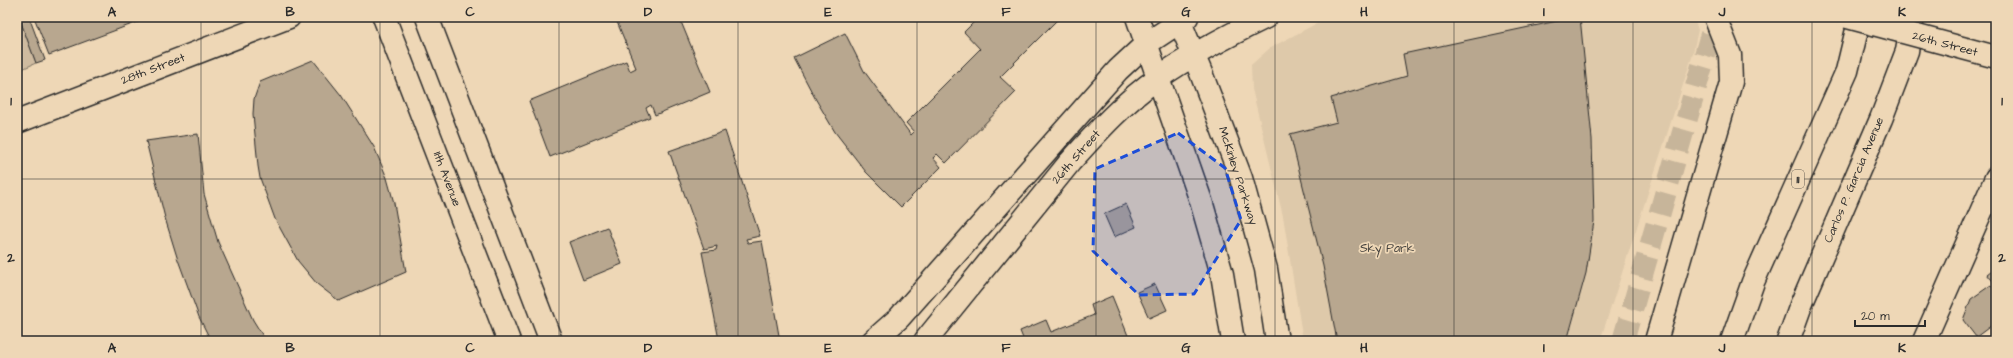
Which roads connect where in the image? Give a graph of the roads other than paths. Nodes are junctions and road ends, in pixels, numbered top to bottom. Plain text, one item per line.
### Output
1 (289, 17) edge
2 (384, 17) edge
3 (427, 17) edge
4 (1137, 17) edge
5 (1266, 17) edge
6 (1715, 17) edge
7 (1847, 17) edge
8 (1860, 17) edge
9 (1912, 17) edge
10 (1182, 18) edge
11 (1146, 44) junction
12 (1195, 56) junction
13 (1996, 58) edge
14 (1158, 78) junction
15 (17, 122) edge
16 (1996, 178) edge
17 (509, 341) edge
18 (551, 341) edge
19 (873, 341) edge
20 (925, 341) edge
21 (1233, 341) edge
22 (1277, 341) edge
23 (1656, 341) edge
24 (1732, 341) edge
25 (1788, 341) edge
26 (1924, 341) edge

1 - 15 main road, 28th Street
2 - 17 main road, 11th Avenue
3 - 18 main road
4 - 11 main road
5 - 12 main road, 26th Street
6 - 23 main road
7 - 13 main road, 26th Street, bridge
8 - 24 main road, 11
9 - 25 main road, Carlos P. Garcia Avenue
10 - 11 main road
10 - 12 main road, McKinley Parkway
11 - 14 main road
11 - 19 main road
12 - 14 main road, 26th Street
12 - 22 main road, McKinley Parkway
14 - 20 main road, 26th Street
14 - 21 main road
16 - 26 main road

